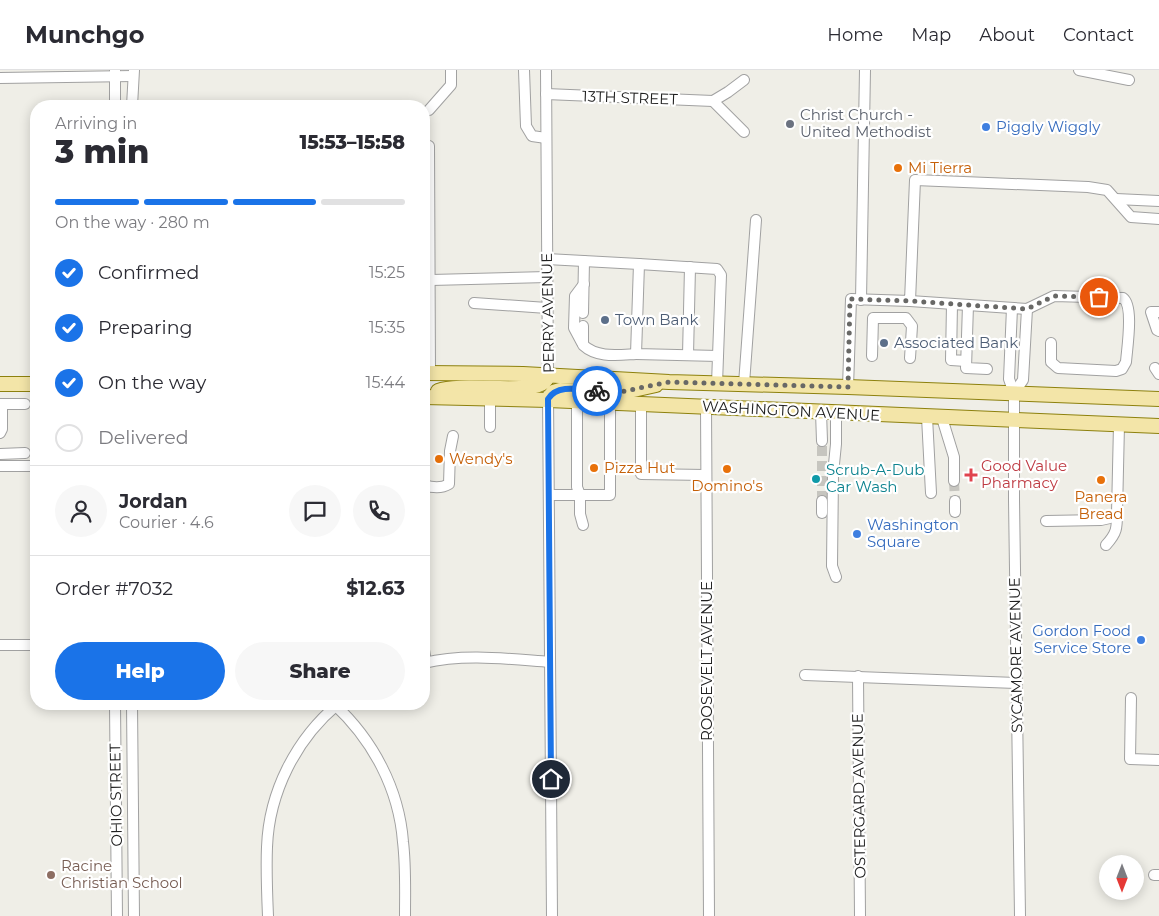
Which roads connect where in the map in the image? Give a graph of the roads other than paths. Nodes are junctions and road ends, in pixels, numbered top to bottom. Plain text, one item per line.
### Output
1 (451, 70) edge
2 (524, 70) edge
3 (546, 70) edge
4 (865, 70) edge
5 (1078, 70) edge
6 (115, 73) edge
7 (133, 73) edge
8 (0, 78) edge
9 (744, 80) dead end
10 (1129, 80) dead end
11 (546, 94) junction
12 (116, 100) edge
13 (132, 100) edge
14 (713, 101) junction
15 (430, 109) edge
16 (744, 132) dead end
17 (546, 138) junction
18 (1116, 199) junction
19 (1159, 201) edge
20 (1159, 219) edge
21 (756, 220) dead end
22 (547, 259) junction
23 (584, 260) junction
24 (639, 264) junction
25 (690, 267) junction
26 (547, 278) junction
27 (430, 280) edge
28 (584, 284) junction
29 (861, 300) junction
30 (910, 301) junction
31 (474, 303) dead end
32 (952, 304) junction
33 (968, 305) junction
34 (548, 308) junction
35 (1012, 308) junction
36 (1027, 309) junction
37 (1155, 312) edge
38 (583, 313) dead end
39 (583, 326) dead end
40 (1159, 331) edge
41 (1051, 343) dead end
42 (583, 345) junction
43 (636, 354) junction
44 (688, 355) junction
45 (718, 356) junction
46 (872, 356) dead end
47 (910, 358) dead end
48 (966, 360) junction
49 (987, 369) dead end
50 (549, 375) junction
51 (430, 376) edge
52 (669, 382) junction
53 (0, 384) edge
54 (30, 384) edge
55 (718, 384) junction
56 (744, 384) junction
57 (848, 387) junction
58 (1014, 393) junction
59 (430, 395) edge
60 (430, 397) edge
61 (490, 399) junction
62 (1159, 399) edge
63 (548, 400) junction
64 (577, 402) junction
65 (1, 404) edge
66 (25, 404) dead end
67 (610, 404) junction
68 (641, 405) junction
69 (706, 407) junction
70 (821, 412) junction
71 (836, 413) junction
72 (927, 417) junction
73 (942, 418) junction
74 (1013, 420) junction
75 (1119, 425) junction
76 (490, 426) dead end
77 (1159, 426) edge
78 (0, 434) edge
79 (453, 436) dead end
80 (822, 440) tunnel mouth
81 (0, 454) edge
82 (25, 454) dead end
83 (0, 466) edge
84 (30, 466) edge
85 (706, 475) junction
86 (954, 481) tunnel mouth
87 (430, 487) edge
88 (930, 493) dead end
89 (549, 495) junction
90 (580, 495) junction
91 (822, 501) tunnel mouth
92 (955, 501) tunnel mouth
93 (955, 512) dead end
94 (1117, 512) junction
95 (822, 513) dead end
96 (1046, 521) dead end
97 (583, 525) dead end
98 (1106, 545) dead end
99 (836, 577) dead end
100 (0, 645) edge
101 (30, 645) edge
102 (430, 662) edge
103 (550, 662) junction
104 (805, 674) dead end
105 (858, 676) junction
106 (1016, 683) junction
107 (1131, 698) dead end
108 (115, 710) edge
109 (132, 710) edge
110 (330, 710) edge
111 (341, 710) edge
112 (1159, 760) edge
113 (116, 856) junction
114 (134, 856) junction
115 (117, 916) edge
116 (134, 916) edge
117 (268, 916) edge
118 (405, 916) edge
119 (552, 916) edge
120 (709, 916) edge
121 (860, 916) edge
122 (1020, 916) edge

1 - 15 street
2 - 17 street
3 - 11 street, PERRY AVENUE
4 - 29 street
5 - 10 street
6 - 7 street
6 - 8 street
6 - 12 street
7 - 13 street
9 - 14 street
11 - 14 street, 13TH STREET
11 - 17 street, PERRY AVENUE
14 - 16 street
17 - 22 street, PERRY AVENUE
18 - 19 street
18 - 20 street
18 - 30 street
21 - 56 street
22 - 23 street
22 - 26 street, PERRY AVENUE
23 - 24 street
23 - 28 street
24 - 25 street
24 - 43 street
25 - 44 street
25 - 45 street
26 - 27 street
26 - 34 street, PERRY AVENUE
28 - 38 street
28 - 42 street
29 - 30 street
29 - 57 street
30 - 32 street
31 - 34 street
32 - 33 street
32 - 48 street
33 - 35 street
33 - 48 street
34 - 50 street, PERRY AVENUE
35 - 36 street
35 - 58 street
36 - 41 street
36 - 58 street
37 - 40 street
39 - 42 street
42 - 43 street
43 - 44 street
44 - 45 street
45 - 55 street
46 - 47 street
48 - 49 street
50 - 51 main road, WASHINGTON AVENUE
50 - 52 main road, WASHINGTON AVENUE
50 - 59 main road
50 - 63 street, PERRY AVENUE
52 - 55 main road, WASHINGTON AVENUE
52 - 63 main road
53 - 54 main road
55 - 56 main road, WASHINGTON AVENUE
56 - 57 main road, WASHINGTON AVENUE
57 - 58 main road, WASHINGTON AVENUE
58 - 62 main road, WASHINGTON AVENUE
58 - 74 street, SYCAMORE AVENUE
60 - 61 main road, WASHINGTON AVENUE
61 - 63 main road, WASHINGTON AVENUE
61 - 76 street
63 - 64 main road, WASHINGTON AVENUE
63 - 89 street, PERRY AVENUE
64 - 67 main road, WASHINGTON AVENUE
64 - 90 street
65 - 66 street
65 - 78 street
67 - 68 main road, WASHINGTON AVENUE
67 - 90 street
68 - 69 main road, WASHINGTON AVENUE
68 - 85 street
69 - 70 main road, WASHINGTON AVENUE
69 - 85 street, ROOSEVELT AVENUE
70 - 71 main road, WASHINGTON AVENUE
70 - 80 street
71 - 72 main road, WASHINGTON AVENUE
71 - 99 street
72 - 73 main road, WASHINGTON AVENUE
72 - 88 street
73 - 74 main road, WASHINGTON AVENUE
73 - 86 street
74 - 75 main road, WASHINGTON AVENUE
74 - 106 street, SYCAMORE AVENUE
75 - 77 main road, WASHINGTON AVENUE
75 - 94 street
79 - 87 street
81 - 82 street
83 - 84 street
85 - 120 street, ROOSEVELT AVENUE
89 - 90 street
89 - 103 street, PERRY AVENUE
90 - 97 street
91 - 95 street
92 - 93 street
94 - 96 street
94 - 98 street
100 - 101 street
102 - 103 street
103 - 119 street, PERRY AVENUE
104 - 105 street
105 - 106 street
105 - 121 street, OSTERGARD AVENUE
106 - 122 street, SYCAMORE AVENUE
107 - 112 street
108 - 113 street, OHIO STREET
109 - 114 street, OHIO STREET
110 - 117 street
111 - 118 street
113 - 114 street
113 - 115 street, OHIO STREET
114 - 116 street, OHIO STREET

